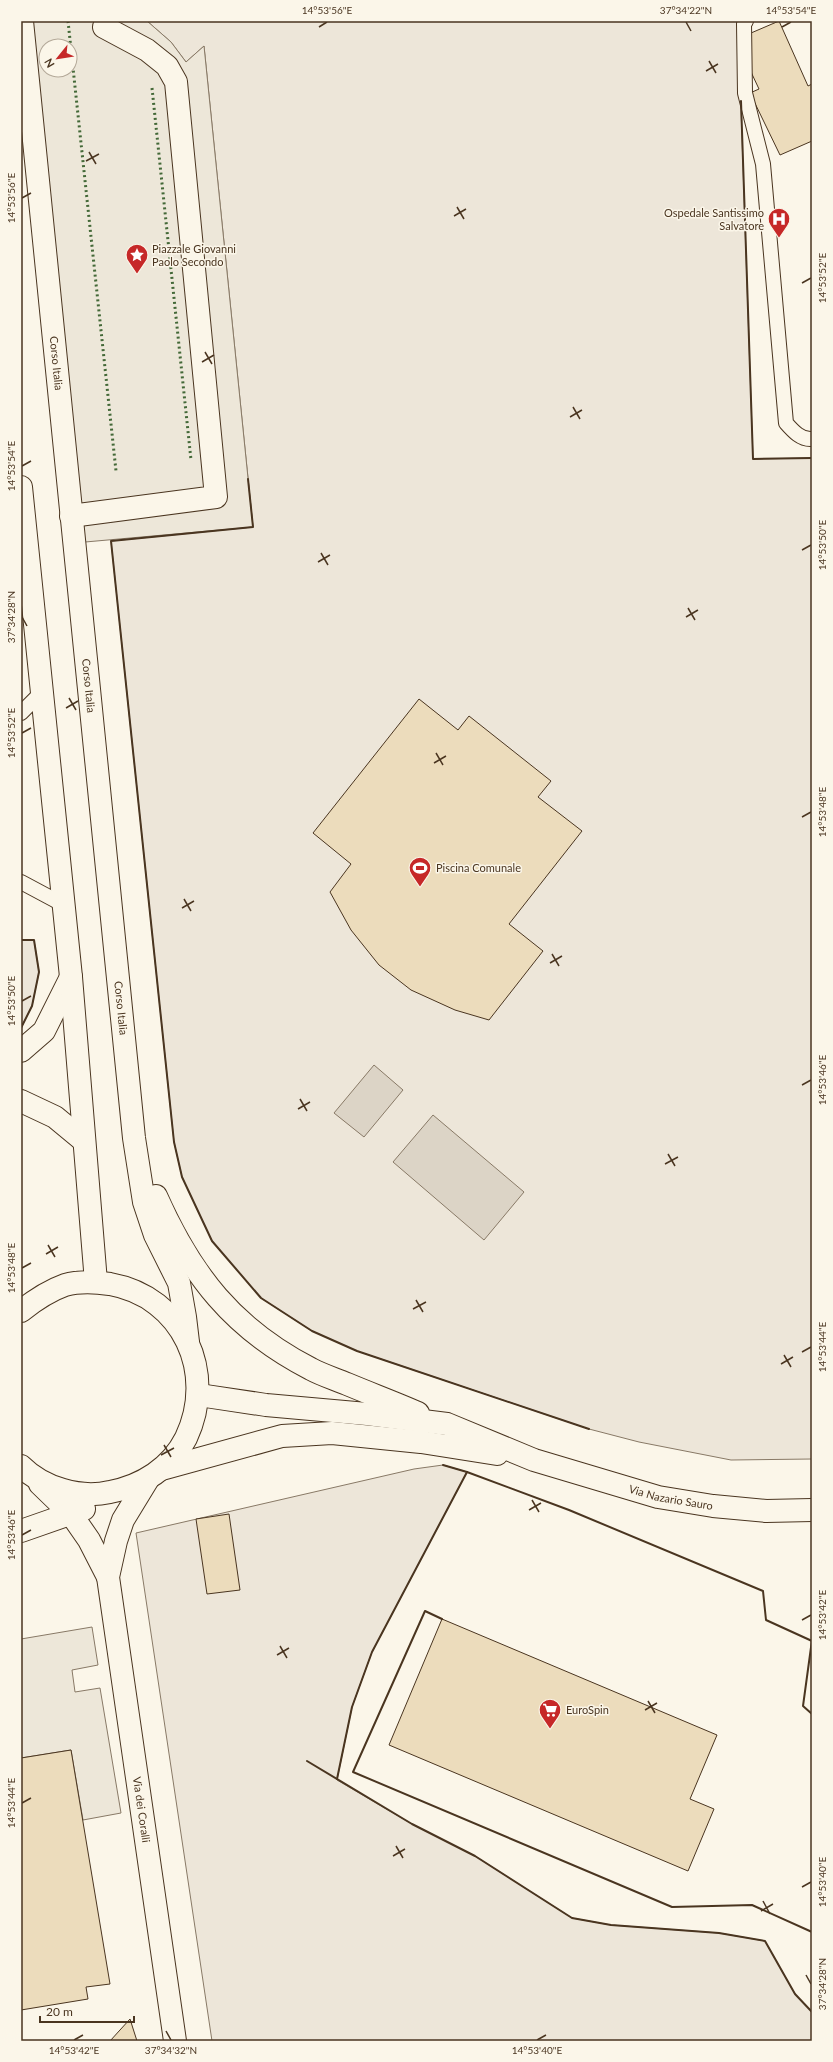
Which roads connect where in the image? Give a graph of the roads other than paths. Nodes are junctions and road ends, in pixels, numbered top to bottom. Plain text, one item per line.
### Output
1 (22, 21) edge
2 (746, 21) edge
3 (104, 27) dead end
4 (812, 439) edge
5 (21, 487) edge
6 (71, 516) junction
7 (42, 692) junction
8 (21, 713) edge
9 (21, 882) edge
10 (64, 905) junction
11 (71, 977) junction
12 (21, 1051) edge
13 (21, 1101) edge
14 (134, 1138) junction
15 (84, 1141) junction
16 (96, 1282) junction
17 (21, 1311) edge
18 (188, 1342) junction
19 (199, 1395) junction
20 (447, 1424) junction
21 (534, 1460) junction
22 (24, 1469) edge
23 (155, 1474) junction
24 (126, 1489) junction
25 (812, 1510) edge
26 (71, 1514) junction
27 (21, 1531) edge
28 (108, 1577) junction
29 (175, 2041) edge

1 - 6 street, Corso Italia
2 - 4 lane
3 - 6 street
5 - 7 street
6 - 14 street, Corso Italia
7 - 8 lane
7 - 10 street
9 - 10 lane
10 - 11 street
11 - 12 street
11 - 15 street
13 - 15 street
14 - 18 street, Corso Italia
14 - 20 street
15 - 16 street
16 - 17 street
16 - 18 street
18 - 19 street
19 - 20 street
19 - 23 street
20 - 21 street
21 - 23 street
21 - 25 street, Via Nazario Sauro
22 - 24 street
22 - 26 street
23 - 24 street
23 - 28 street
24 - 26 street
26 - 27 street
26 - 28 street
28 - 29 street, Via dei Coralli

